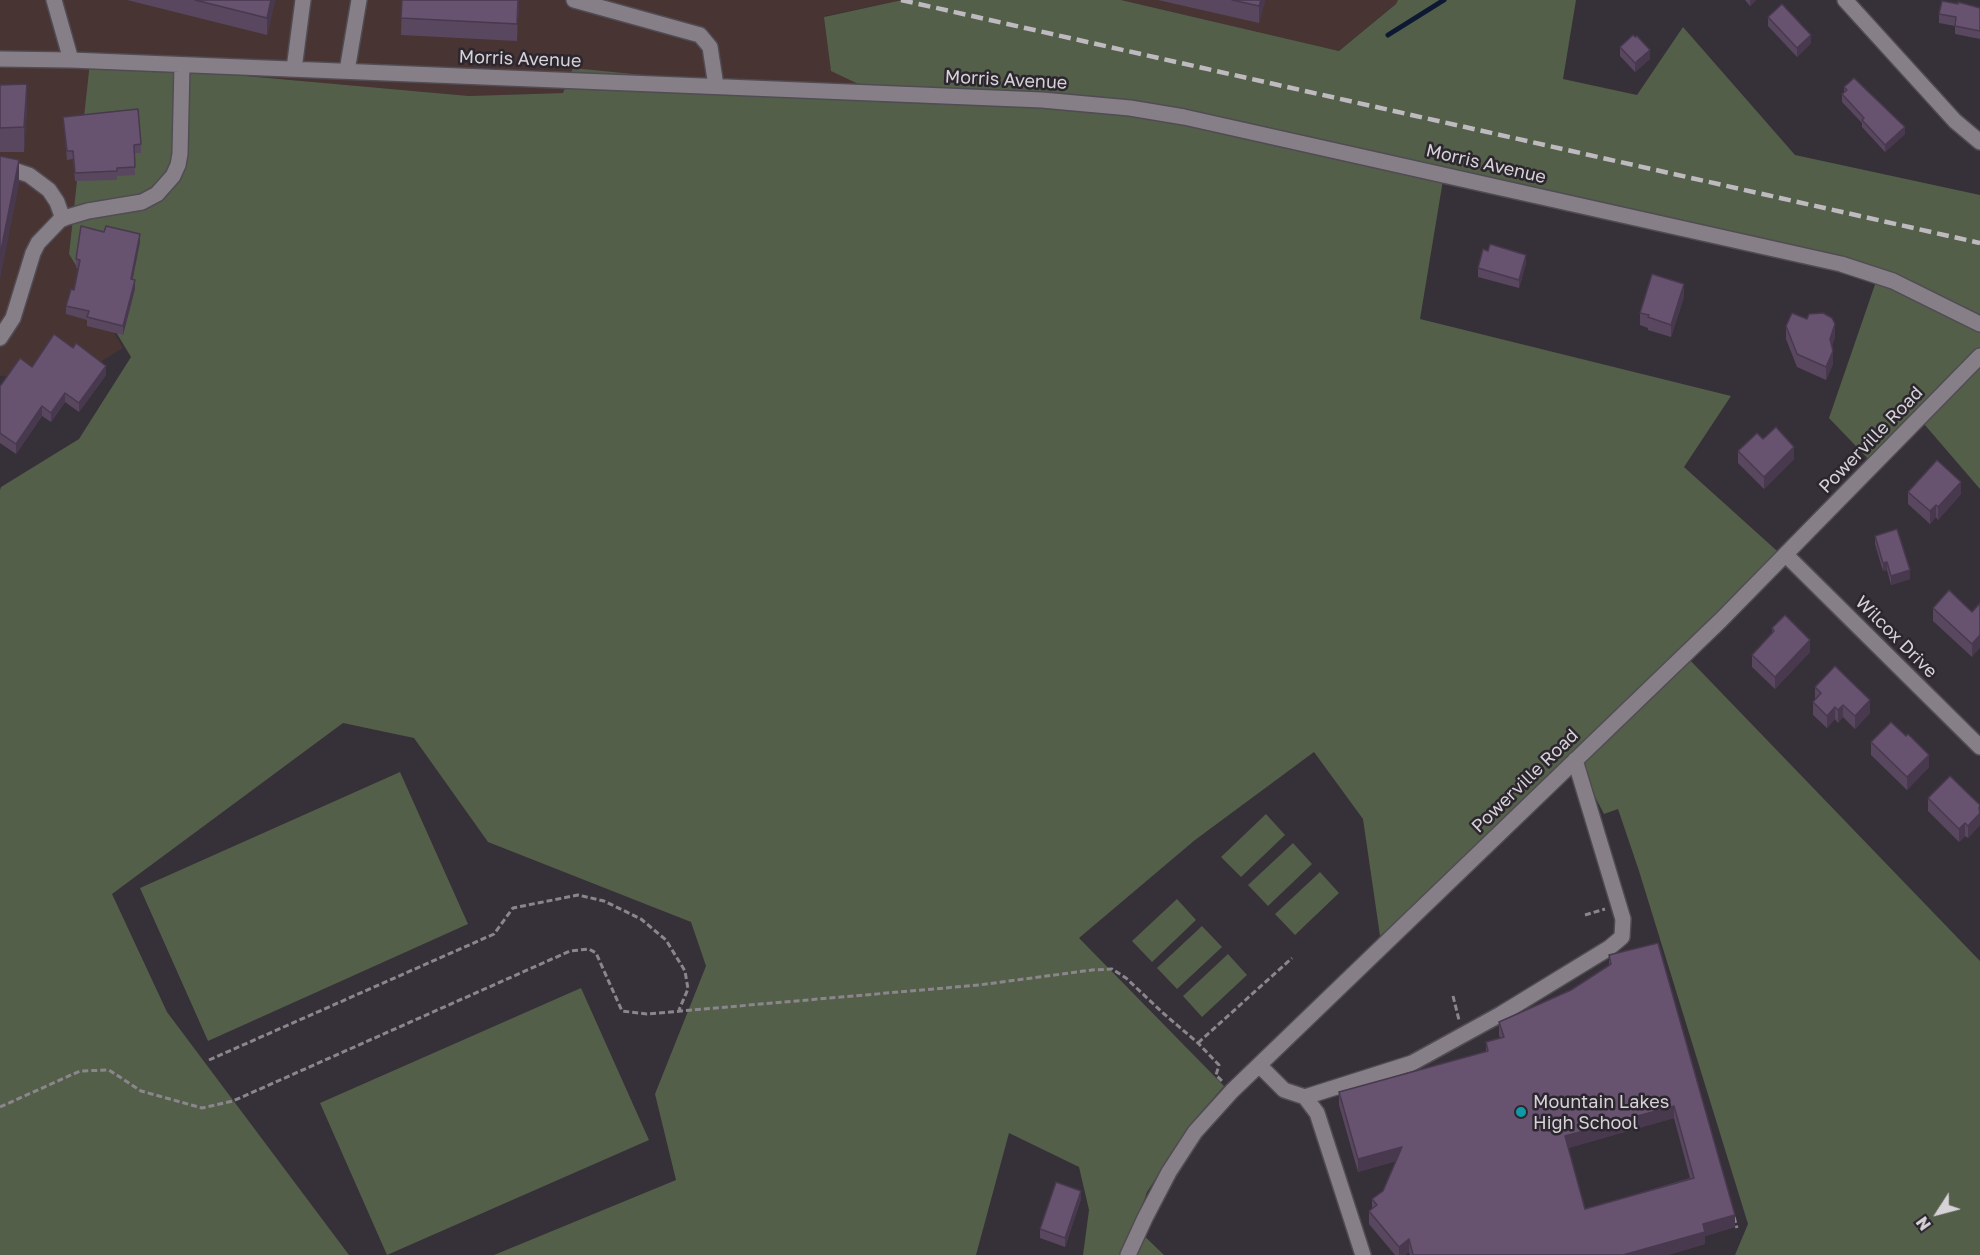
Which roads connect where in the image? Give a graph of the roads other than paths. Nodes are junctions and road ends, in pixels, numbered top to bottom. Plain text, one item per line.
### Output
1 (54, 0) edge
2 (303, 0) edge
3 (359, 0) edge
4 (574, 0) edge
5 (1845, 0) edge
6 (0, 58) edge
7 (71, 60) junction
8 (182, 64) junction
9 (294, 69) junction
10 (346, 71) junction
11 (716, 86) junction
12 (1980, 142) edge
13 (0, 168) edge
14 (63, 219) junction
15 (1980, 324) edge
16 (2, 331) edge
17 (1980, 356) edge
18 (1786, 555) junction
19 (1980, 747) edge
20 (1575, 760) junction
21 (1259, 1065) junction
22 (1305, 1097) junction
23 (1128, 1255) edge
24 (1363, 1255) edge

1 - 7 street
2 - 9 street
3 - 10 street
4 - 11 street
5 - 12 street
6 - 7 street, Morris Avenue
7 - 8 street, Morris Avenue
8 - 9 street, Morris Avenue
8 - 14 street
9 - 10 street, Morris Avenue
10 - 11 street, Morris Avenue
11 - 15 street, Morris Avenue
13 - 14 street
14 - 16 street
17 - 18 street, Powerville Road
18 - 19 street, Wilcox Drive
18 - 20 street, Powerville Road
20 - 21 street, Powerville Road
20 - 22 street
21 - 22 street
21 - 23 street, Powerville Road
22 - 24 street

